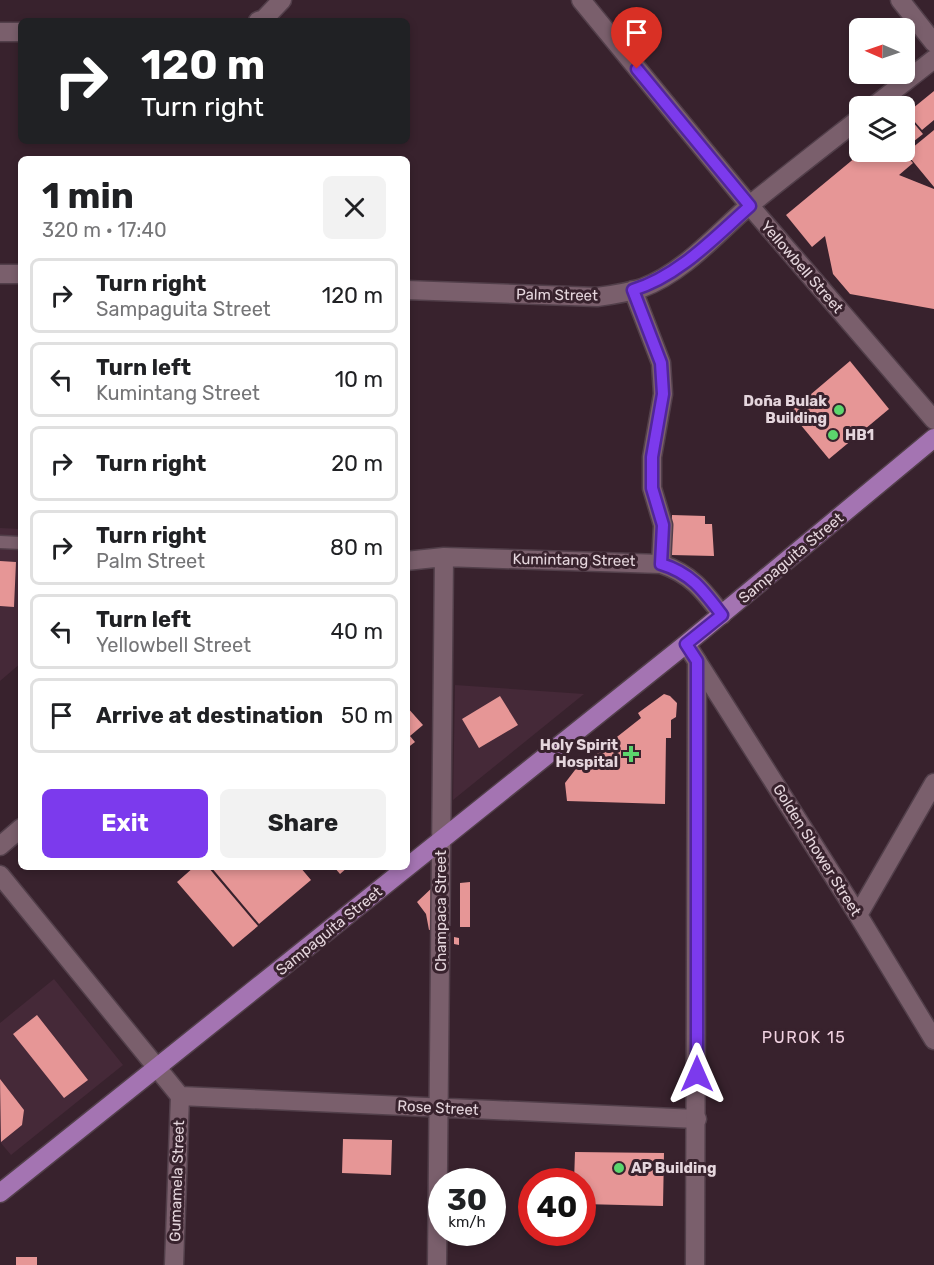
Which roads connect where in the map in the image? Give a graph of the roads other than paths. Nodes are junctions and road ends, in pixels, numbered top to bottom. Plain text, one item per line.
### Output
1 (282, 0) edge
2 (581, 0) edge
3 (900, 0) edge
4 (265, 18) edge
5 (0, 32) edge
6 (18, 32) edge
7 (934, 42) edge
8 (934, 59) edge
9 (887, 96) edge
10 (849, 127) edge
11 (750, 206) junction
12 (0, 274) edge
13 (18, 274) edge
14 (410, 290) edge
15 (633, 290) junction
16 (934, 420) edge
17 (934, 438) edge
18 (0, 542) edge
19 (18, 543) edge
20 (444, 557) junction
21 (410, 561) edge
22 (661, 564) junction
23 (722, 615) junction
24 (686, 644) junction
25 (697, 661) junction
26 (934, 783) edge
27 (18, 831) edge
28 (442, 841) junction
29 (0, 846) edge
30 (410, 867) edge
31 (406, 870) edge
32 (0, 875) edge
33 (858, 915) junction
34 (934, 1040) edge
35 (158, 1069) junction
36 (180, 1096) junction
37 (439, 1108) junction
38 (697, 1119) junction
39 (0, 1193) edge
40 (174, 1265) edge
41 (437, 1265) edge
42 (695, 1265) edge

1 - 4 street
2 - 11 street, Yellowbell Street
3 - 7 street
5 - 6 street
8 - 9 street
10 - 11 street, Palm Street
11 - 15 street, Palm Street
11 - 16 street, Yellowbell Street
12 - 13 street
14 - 15 street, Palm Street
15 - 22 street
17 - 23 highway, Sampaguita Street
18 - 19 lane
20 - 21 street, Kumintang Street
20 - 22 street, Kumintang Street
20 - 28 street, Champaca Street
22 - 23 street, Kumintang Street
23 - 24 highway, Sampaguita Street
24 - 25 street, Golden Shower Street
24 - 28 highway, Sampaguita Street
25 - 33 street, Golden Shower Street
25 - 38 street
26 - 33 street
27 - 29 street
28 - 30 highway, Sampaguita Street
28 - 37 street, Champaca Street
31 - 35 highway, Sampaguita Street
32 - 35 street
33 - 34 street, Golden Shower Street
35 - 36 street
35 - 39 highway, Sampaguita Street
36 - 37 street, Rose Street
36 - 40 street, Gumamela Street
37 - 38 street, Rose Street
37 - 41 street, Champaca Street
38 - 42 street

